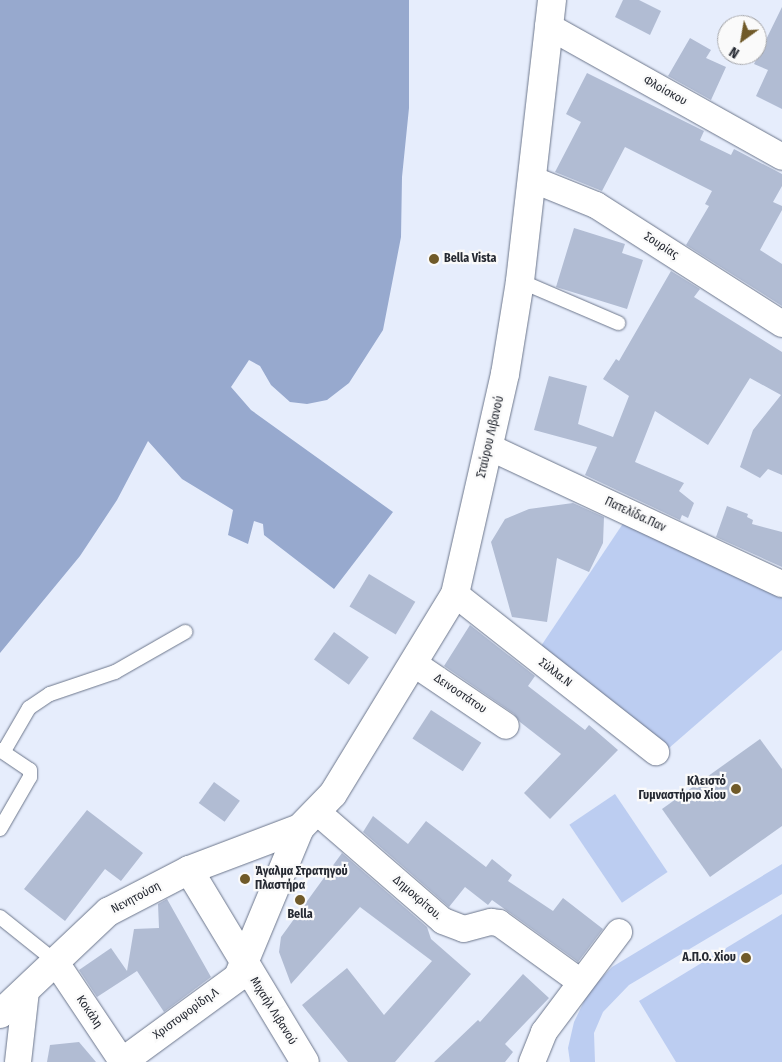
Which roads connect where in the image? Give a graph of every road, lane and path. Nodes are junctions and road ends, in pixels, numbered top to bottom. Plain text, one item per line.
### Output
1 (550, 13) edge
2 (782, 157) edge
3 (534, 180) junction
4 (520, 281) junction
5 (618, 323) dead end
6 (782, 324) edge
7 (489, 447) junction
8 (782, 584) edge
9 (455, 594) junction
10 (185, 632) dead end
11 (413, 663) junction
12 (506, 726) dead end
13 (2, 751) edge
14 (656, 752) dead end
15 (308, 820) junction
16 (0, 829) edge
17 (189, 870) junction
18 (0, 917) edge
19 (619, 932) dead end
20 (55, 961) junction
21 (242, 961) junction
22 (579, 981) junction
23 (26, 990) junction
24 (0, 1014) edge
25 (18, 1062) edge
26 (122, 1062) edge
27 (305, 1062) edge
28 (532, 1062) edge

1 - 2 street, Φλοίσκου
1 - 3 main road, Σταύρου Λιβανού
3 - 4 main road, Σταύρου Λιβανού
3 - 6 street, Σουρίας
4 - 5 lane
4 - 7 main road, Σταύρου Λιβανού
7 - 8 street, Πατελίδα.Παν
7 - 9 main road, Σταύρου Λιβανού
9 - 11 main road, Σταύρου Λιβανού
9 - 14 street, Σύλλα.Ν
10 - 13 lane
11 - 12 street, Δεινοστάτου
11 - 15 main road, Σταύρου Λιβανού
13 - 16 lane
15 - 17 main road, Νενητούση
15 - 21 main road, Χριστοφορίδη.Λ
15 - 22 street, Δημοκρίτου.
17 - 20 main road, Νενητούση
17 - 21 main road, Μιχαήλ Λιβανού
18 - 20 lane
19 - 22 street
20 - 23 main road, Νενητούση
20 - 26 street, Κοκάλη
21 - 26 main road, Χριστοφορίδη.Λ
21 - 27 main road, Μιχαήλ Λιβανού
22 - 28 street
23 - 24 main road, Νενητούση
23 - 25 street

